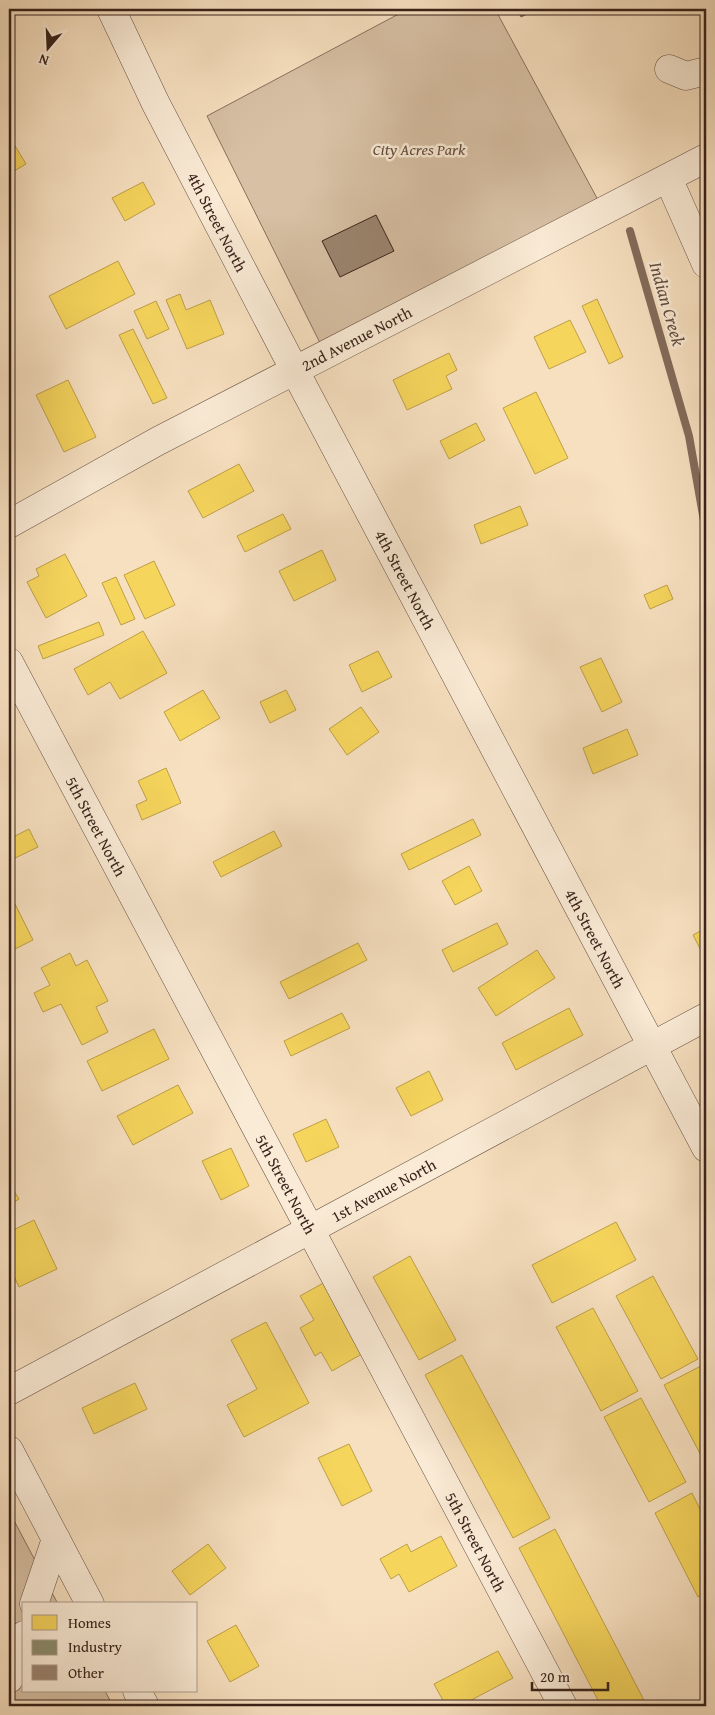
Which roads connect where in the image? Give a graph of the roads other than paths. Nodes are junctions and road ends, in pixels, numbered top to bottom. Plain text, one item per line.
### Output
1 (111, 9) edge
2 (669, 69) dead end
3 (706, 71) edge
4 (706, 158) edge
5 (668, 178) junction
6 (706, 264) edge
7 (295, 371) junction
8 (9, 524) edge
9 (9, 662) edge
10 (706, 1017) edge
11 (652, 1046) junction
12 (706, 1148) edge
13 (309, 1230) junction
14 (9, 1391) edge
15 (9, 1450) edge
16 (56, 1539) junction
17 (35, 1602) edge
18 (89, 1602) edge
19 (22, 1641) edge
20 (9, 1679) edge
21 (138, 1692) edge
22 (145, 1706) edge
23 (562, 1706) edge

1 - 7 street, 4th Street North
2 - 3 street
4 - 5 street, 2nd Avenue North
5 - 6 street
5 - 7 street, 2nd Avenue North
7 - 8 street, 2nd Avenue North
7 - 11 street, 4th Street North
9 - 13 street, 5th Street North
10 - 11 street, 1st Avenue North
11 - 12 street, 4th Street North
11 - 13 street, 1st Avenue North
13 - 14 street, 1st Avenue North
13 - 23 street, 5th Street North
15 - 16 street
16 - 17 street
16 - 18 street
19 - 20 street
21 - 22 street

